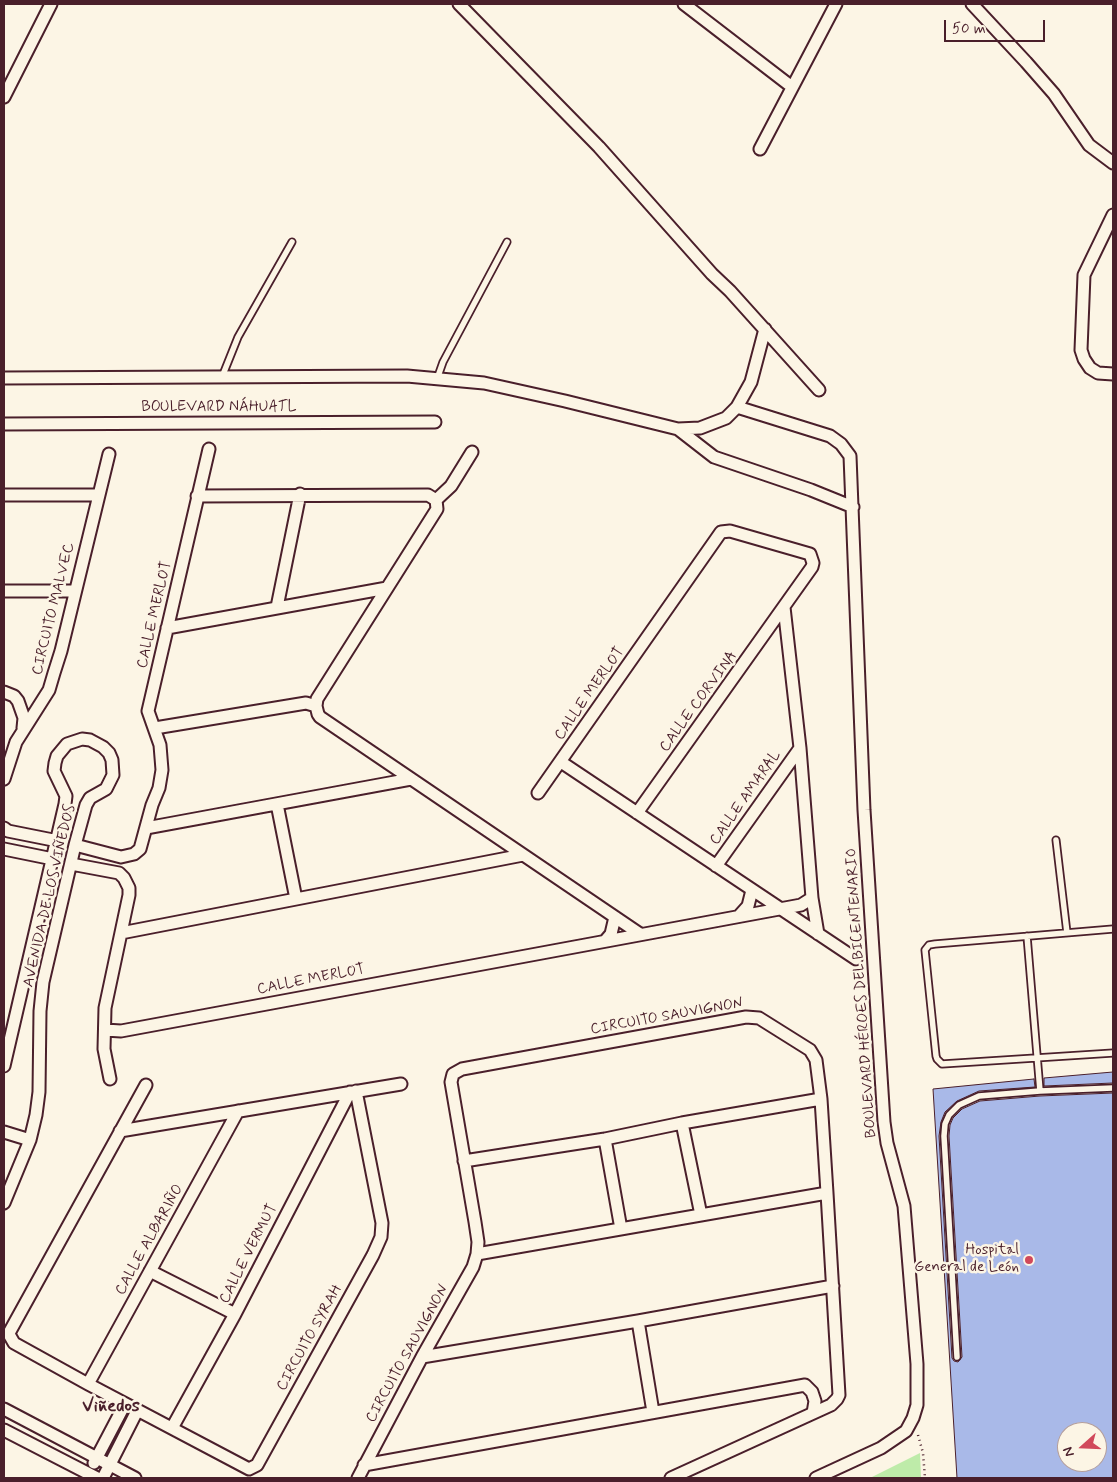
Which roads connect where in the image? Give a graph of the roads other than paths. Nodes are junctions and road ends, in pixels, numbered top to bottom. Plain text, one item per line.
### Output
1 (51, 4) edge
2 (459, 4) edge
3 (684, 4) edge
4 (836, 4) edge
5 (972, 4) edge
6 (792, 88) junction
7 (4, 97) edge
8 (760, 149) dead end
9 (1113, 163) edge
10 (1113, 215) edge
11 (292, 242) dead end
12 (507, 242) dead end
13 (765, 329) junction
14 (1113, 374) edge
15 (222, 377) junction
16 (4, 378) edge
17 (437, 379) junction
18 (819, 390) dead end
19 (737, 407) junction
20 (435, 422) dead end
21 (4, 424) edge
22 (678, 429) junction
23 (208, 448) dead end
24 (472, 452) dead end
25 (108, 454) dead end
26 (300, 494) junction
27 (4, 495) edge
28 (98, 495) junction
29 (198, 496) junction
30 (436, 500) junction
31 (853, 507) junction
32 (813, 558) joint
33 (387, 588) junction
34 (4, 591) edge
35 (75, 591) junction
36 (277, 607) junction
37 (784, 607) junction
38 (168, 628) junction
39 (4, 692) edge
40 (316, 706) junction
41 (155, 728) junction
42 (22, 730) junction
43 (800, 748) junction
44 (561, 762) junction
45 (4, 779) edge
46 (411, 779) junction
47 (538, 793) dead end
48 (277, 804) junction
49 (637, 813) junction
50 (4, 828) edge
51 (146, 828) junction
52 (1056, 840) dead end
53 (58, 841) junction
54 (75, 845) junction
55 (4, 849) edge
56 (523, 855) junction
57 (54, 858) junction
58 (71, 864) junction
59 (716, 866) junction
60 (752, 890) junction
61 (812, 898) junction
62 (296, 899) junction
63 (780, 908) junction
64 (739, 916) junction
65 (615, 917) junction
66 (1113, 929) edge
67 (121, 933) junction
68 (1067, 933) junction
69 (640, 934) junction
70 (818, 934) junction
71 (1027, 936) junction
72 (605, 941) junction
73 (856, 959) dead end
74 (105, 1030) junction
75 (1113, 1053) edge
76 (1036, 1058) junction
77 (4, 1066) edge
78 (110, 1078) dead end
79 (401, 1084) dead end
80 (146, 1085) dead end
81 (1113, 1088) edge
82 (1040, 1091) junction
83 (353, 1092) junction
84 (821, 1098) junction
85 (238, 1111) junction
86 (682, 1123) junction
87 (120, 1131) junction
88 (4, 1132) edge
89 (605, 1139) junction
90 (30, 1140) junction
91 (464, 1161) junction
92 (828, 1193) junction
93 (4, 1203) edge
94 (701, 1215) junction
95 (622, 1229) junction
96 (477, 1254) junction
97 (150, 1271) junction
98 (833, 1286) junction
99 (235, 1314) junction
100 (638, 1321) junction
101 (422, 1357) junction
102 (957, 1357) dead end
103 (88, 1384) junction
104 (125, 1404) junction
105 (4, 1409) edge
106 (138, 1411) junction
107 (653, 1412) junction
108 (813, 1413) junction
109 (172, 1428) junction
110 (4, 1430) edge
111 (96, 1458) junction
112 (110, 1465) junction
113 (364, 1465) junction
114 (91, 1477) edge
115 (103, 1478) edge
116 (135, 1478) edge
117 (358, 1478) edge
118 (671, 1478) edge
119 (816, 1478) edge

1 - 7 street
2 - 13 street
3 - 6 street
4 - 6 street
5 - 9 street
6 - 8 street
10 - 14 street
11 - 15 lane
12 - 17 lane
13 - 18 street
13 - 19 street
15 - 16 street, BOULEVARD NÁHUATL
15 - 17 street, BOULEVARD NÁHUATL
17 - 22 street, BOULEVARD NÁHUATL
19 - 22 street
19 - 31 street, BOULEVARD HÉROES DEL BICENTENARIO
20 - 21 street, BOULEVARD NÁHUATL
22 - 31 street
23 - 29 street, CALLE MERLOT
24 - 30 street
25 - 28 street, CIRCUITO MALVEC
26 - 29 street
26 - 30 street
26 - 36 street
27 - 28 street
28 - 35 street, CIRCUITO MALVEC
29 - 38 street, CALLE MERLOT
30 - 33 street
31 - 119 street, BOULEVARD HÉROES DEL BICENTENARIO
32 - 37 street, CALLE CORVINA
32 - 44 street, CALLE MERLOT
33 - 36 street
33 - 40 street
34 - 35 street
35 - 42 street, CIRCUITO MALVEC
36 - 38 street
37 - 43 street
37 - 49 street, CALLE CORVINA
38 - 41 street, CALLE MERLOT
39 - 42 street
40 - 41 street
40 - 46 street
41 - 51 street, CALLE MERLOT
42 - 45 street, CIRCUITO MALVEC
43 - 59 street, CALLE AMARAL
43 - 61 street
44 - 47 street
44 - 49 street, CALLE MERLOT
46 - 48 street
46 - 56 street
48 - 51 street
48 - 62 street
49 - 59 street, CALLE MERLOT
50 - 53 street
51 - 54 street, CALLE MERLOT
52 - 68 lane
53 - 54 street, AVENIDA DE LOS VIÑEDOS
53 - 57 street, AVENIDA DE LOS VIÑEDOS
54 - 58 street, AVENIDA DE LOS VIÑEDOS
55 - 57 street
56 - 62 street
56 - 65 street
57 - 77 street, AVENIDA DE LOS VIÑEDOS
58 - 67 street
58 - 90 street, AVENIDA DE LOS VIÑEDOS
59 - 60 street, CALLE MERLOT
60 - 63 street, CALLE MERLOT
60 - 64 street
61 - 63 street
61 - 70 street
62 - 67 street
63 - 64 street, CALLE MERLOT
63 - 70 street, CALLE MERLOT
64 - 69 street, CALLE MERLOT
65 - 69 street
65 - 72 street
66 - 68 lane
67 - 74 street
68 - 71 lane
69 - 72 street, CALLE MERLOT
70 - 73 street, CALLE MERLOT
71 - 76 lane
71 - 76 lane
72 - 74 street, CALLE MERLOT
74 - 78 street
75 - 76 lane
76 - 82 lane
79 - 83 street
80 - 87 street, CIRCUITO SYRAH
81 - 82 lane
82 - 102 lane
83 - 85 street
83 - 99 street, CALLE VERMUT
83 - 109 street, CIRCUITO SYRAH
84 - 86 street
84 - 91 street, CIRCUITO SAUVIGNON
84 - 92 street, CIRCUITO SAUVIGNON
85 - 87 street
85 - 97 street, CALLE ALBARIÑO
86 - 89 street
86 - 94 street
87 - 103 street, CIRCUITO SYRAH
88 - 90 street
89 - 91 street
89 - 95 street
90 - 93 street, AVENIDA DE LOS VIÑEDOS
91 - 96 street, CIRCUITO SAUVIGNON
92 - 94 street
92 - 98 street, CIRCUITO SAUVIGNON
94 - 95 street
95 - 96 street
96 - 101 street, CIRCUITO SAUVIGNON
97 - 99 street
97 - 103 street, CALLE ALBARIÑO
98 - 100 street
98 - 108 street, CIRCUITO SAUVIGNON
99 - 109 street, CALLE VERMUT
100 - 101 street
100 - 107 street
101 - 113 street, CIRCUITO SAUVIGNON
103 - 104 street, CIRCUITO SYRAH
104 - 106 street, CIRCUITO SYRAH
104 - 111 street
105 - 111 street
106 - 109 street, CIRCUITO SYRAH
106 - 112 street
107 - 108 street
107 - 113 street
108 - 118 street, CIRCUITO SAUVIGNON
110 - 114 street
111 - 112 street
111 - 114 street
112 - 115 street
112 - 116 street
113 - 117 street, CIRCUITO SAUVIGNON

